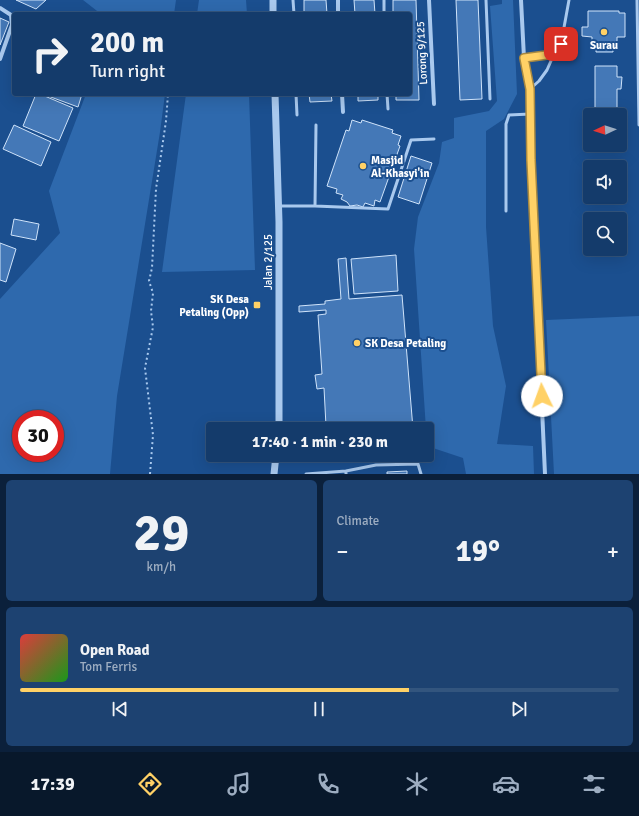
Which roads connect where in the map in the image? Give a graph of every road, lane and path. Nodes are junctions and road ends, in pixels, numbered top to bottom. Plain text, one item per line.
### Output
1 (273, 0) edge
2 (293, 0) edge
3 (338, 0) edge
4 (384, 0) edge
5 (429, 0) edge
6 (486, 0) edge
7 (521, 0) edge
8 (569, 0) edge
9 (637, 0) edge
10 (0, 8) edge
11 (274, 12) edge
12 (294, 12) edge
13 (338, 12) edge
14 (384, 12) edge
15 (554, 54) junction
16 (524, 58) junction
17 (0, 60) edge
18 (530, 89) junction
19 (168, 96) edge
20 (276, 96) edge
21 (296, 96) edge
22 (342, 96) edge
23 (388, 96) edge
24 (490, 99) dead end
25 (434, 104) dead end
26 (388, 110) dead end
27 (343, 112) dead end
28 (530, 114) junction
29 (297, 115) dead end
30 (316, 125) dead end
31 (639, 125) edge
32 (434, 139) dead end
33 (278, 206) junction
34 (315, 206) junction
35 (506, 210) dead end
36 (279, 422) edge
37 (275, 462) edge
38 (346, 473) edge
39 (150, 474) edge
40 (274, 474) edge
41 (306, 474) edge
42 (321, 474) edge
43 (421, 474) edge
44 (545, 474) edge

1 - 11 street
2 - 12 lane
3 - 13 street
4 - 14 lane
5 - 25 street, Lorong 9/125
6 - 24 lane
7 - 16 street
8 - 15 lane
9 - 31 lane
10 - 17 street
15 - 16 lane
15 - 18 lane
16 - 18 street
18 - 28 street
19 - 39 path
20 - 33 street, Jalan 2/125
21 - 29 lane
22 - 27 street
23 - 26 lane
28 - 35 lane
28 - 44 street
30 - 34 lane
32 - 34 lane
33 - 34 lane
33 - 36 street, Jalan 2/125
37 - 40 street
38 - 42 lane
38 - 43 lane
41 - 42 lane

